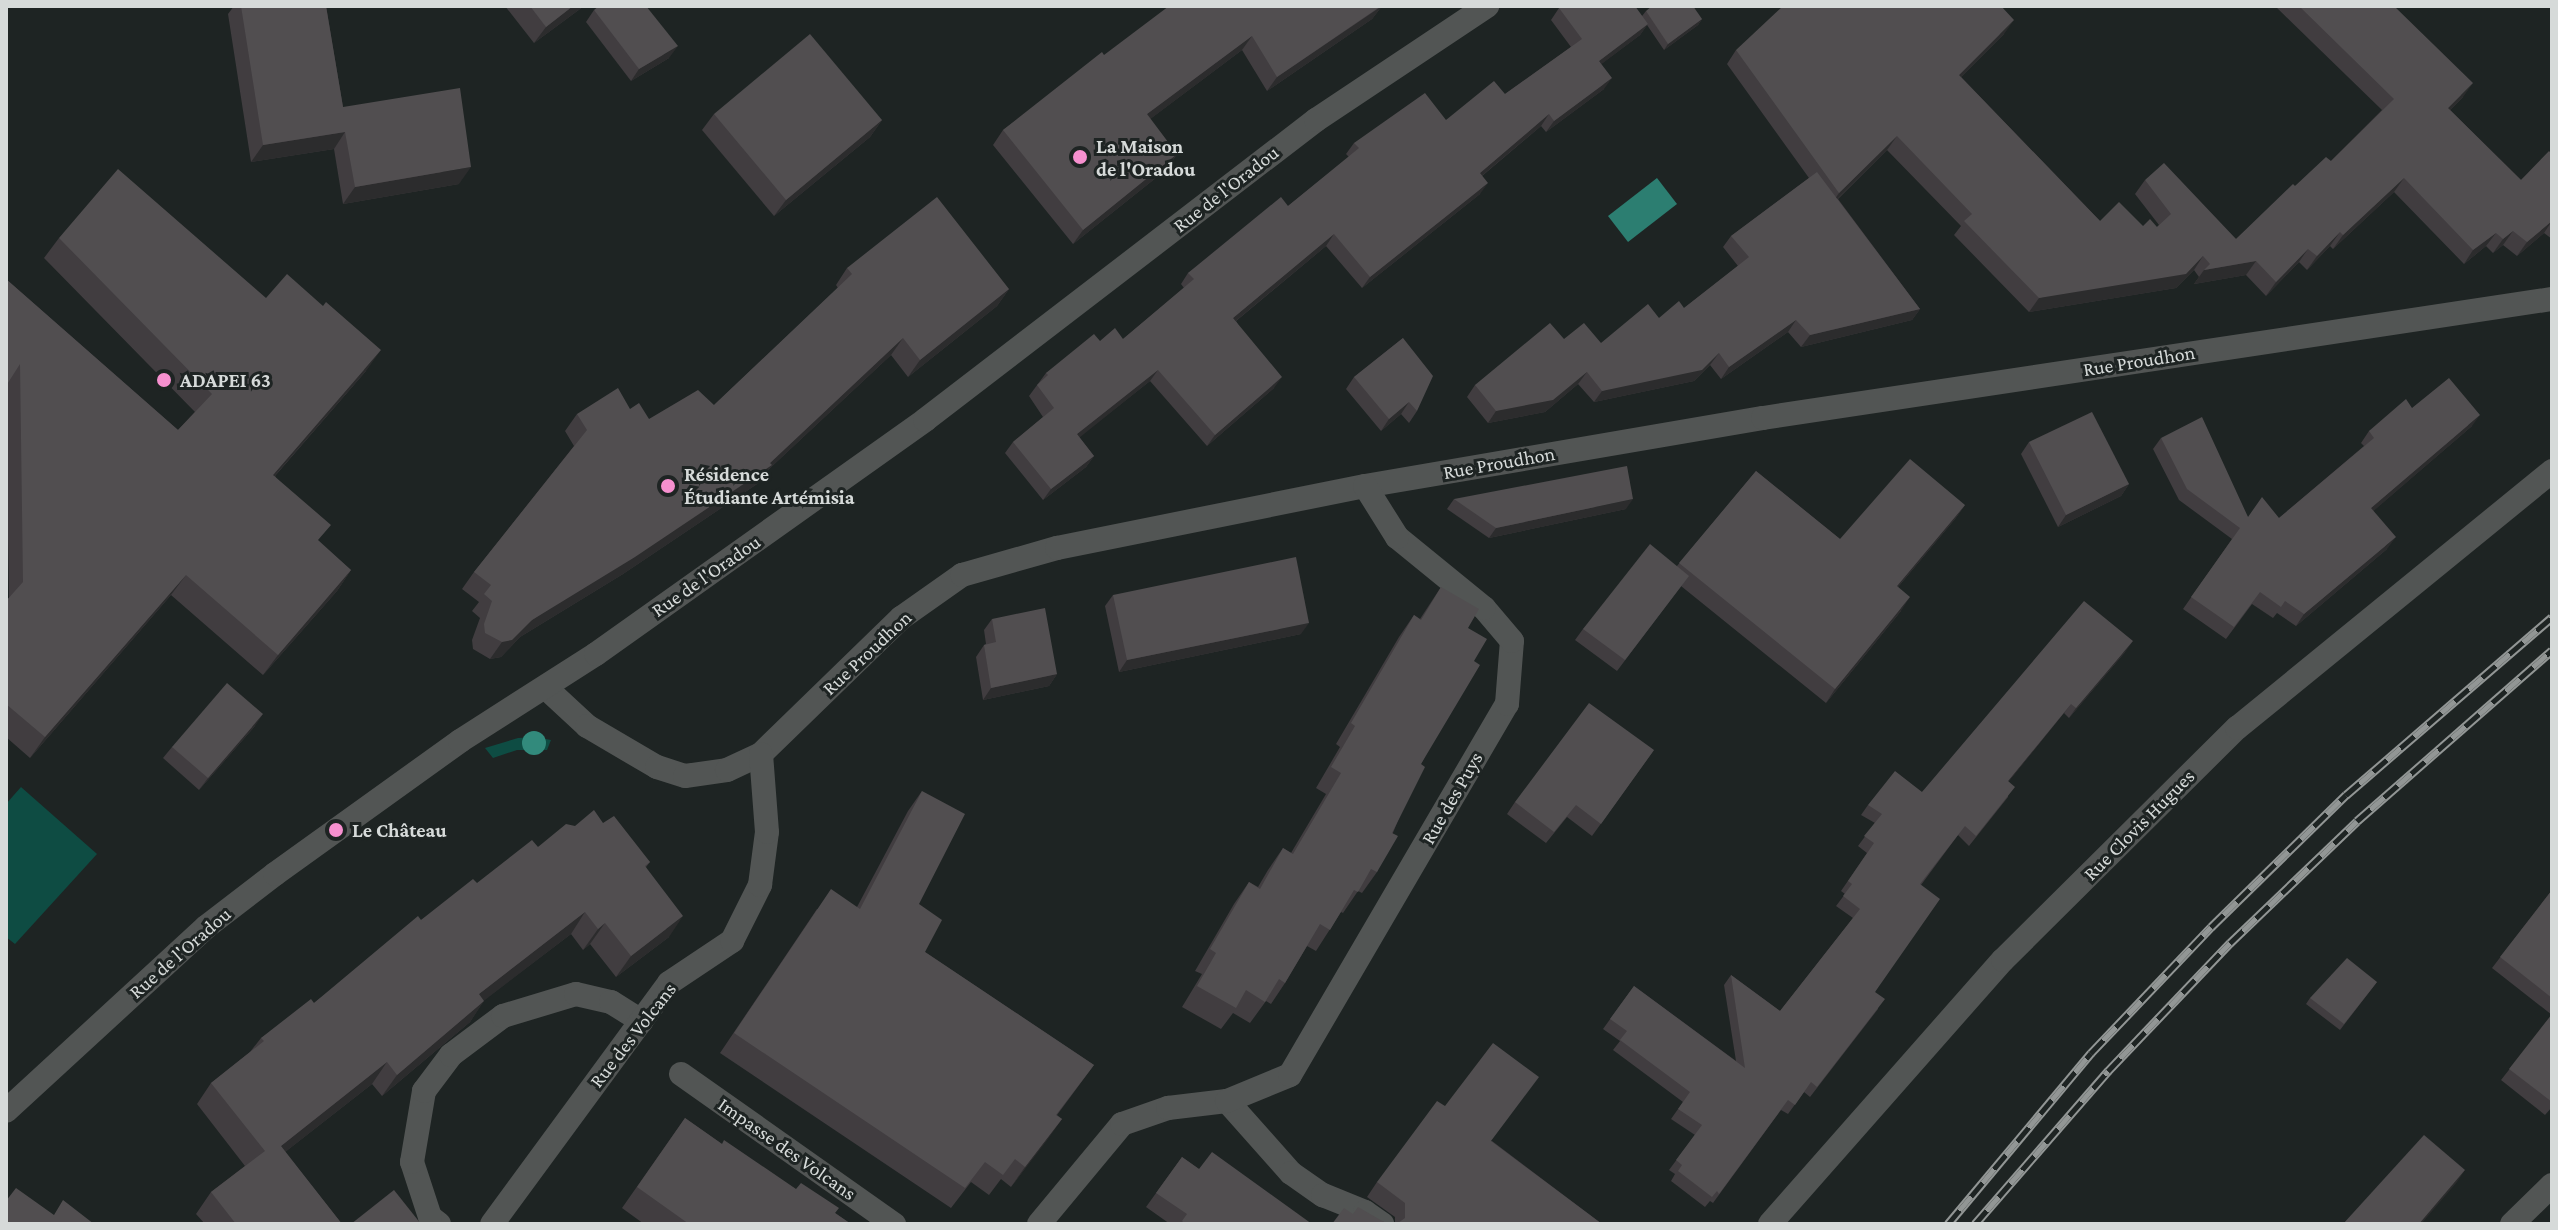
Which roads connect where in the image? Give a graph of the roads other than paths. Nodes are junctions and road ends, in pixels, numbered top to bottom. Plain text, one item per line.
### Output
1 (1487, 6) edge
2 (2552, 299) edge
3 (2552, 471) edge
4 (1365, 486) junction
5 (546, 688) junction
6 (761, 754) junction
7 (641, 1021) junction
8 (681, 1074) dead end
9 (1227, 1101) junction
10 (9, 1103) edge
11 (2552, 1185) edge
12 (439, 1224) edge
13 (492, 1224) edge
14 (894, 1224) edge
15 (1039, 1224) edge
16 (1382, 1224) edge
17 (1770, 1224) edge
18 (2512, 1224) edge

1 - 5 street, Rue de l'Oradou
2 - 4 street, Rue Proudhon
3 - 17 street, Rue Clovis Hugues
4 - 6 street, Rue Proudhon
4 - 9 street, Rue des Puys
5 - 6 street, Rue Proudhon
5 - 10 street, Rue de l'Oradou
6 - 7 street, Rue des Volcans
7 - 12 street
7 - 13 street, Rue des Volcans
8 - 14 street, Impasse des Volcans
9 - 15 street, Rue des Puys
9 - 16 street
11 - 18 street

